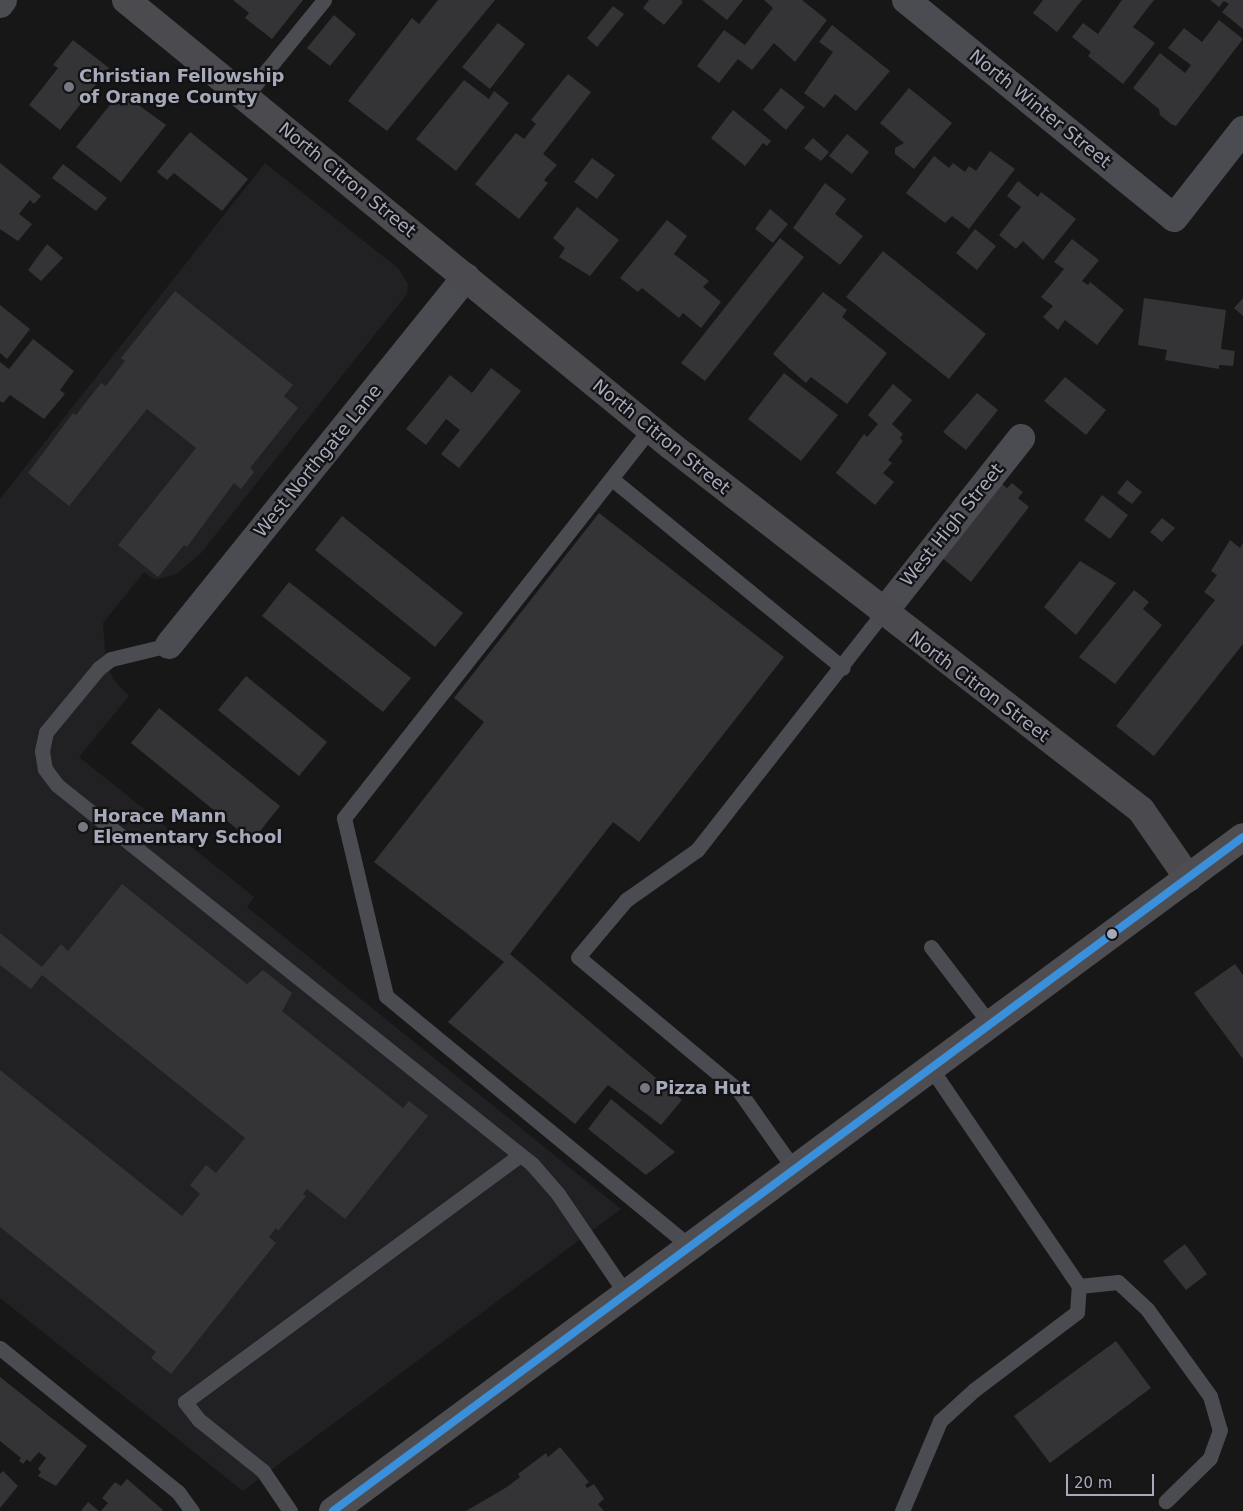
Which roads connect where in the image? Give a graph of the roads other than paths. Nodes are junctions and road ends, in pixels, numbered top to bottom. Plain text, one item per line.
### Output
1 (3, 0) edge
2 (126, 0) edge
3 (324, 0) edge
4 (906, 0) edge
5 (0, 4) edge
6 (245, 96) junction
7 (1243, 130) edge
8 (466, 277) junction
9 (650, 429) junction
10 (1022, 438) dead end
11 (612, 479) junction
12 (883, 613) junction
13 (169, 645) joint
14 (843, 668) junction
15 (1243, 837) edge
16 (1188, 878) junction
17 (931, 947) dead end
18 (990, 1024) junction
19 (931, 1068) junction
20 (520, 1154) junction
21 (794, 1169) junction
22 (690, 1246) junction
23 (1079, 1286) junction
24 (626, 1294) junction
25 (0, 1348) edge
26 (1166, 1501) dead end
27 (192, 1511) edge
28 (290, 1511) edge
29 (333, 1511) edge
30 (902, 1511) edge

1 - 5 street
2 - 6 street, North Citron Street
3 - 6 lane
4 - 7 street, North Winter Street
6 - 8 street, North Citron Street
8 - 9 street, North Citron Street
8 - 13 street, West Northgate Lane
9 - 11 lane
9 - 12 street, North Citron Street
10 - 12 street, West High Street
11 - 14 lane
11 - 22 lane
12 - 14 lane
12 - 16 street, North Citron Street
13 - 20 lane
14 - 21 lane
15 - 16 main road
16 - 18 main road
17 - 18 lane
18 - 19 main road
19 - 21 main road
19 - 23 lane
20 - 24 lane
20 - 28 lane
21 - 22 main road
22 - 24 main road
23 - 26 lane
23 - 30 lane
24 - 29 main road
25 - 27 lane

